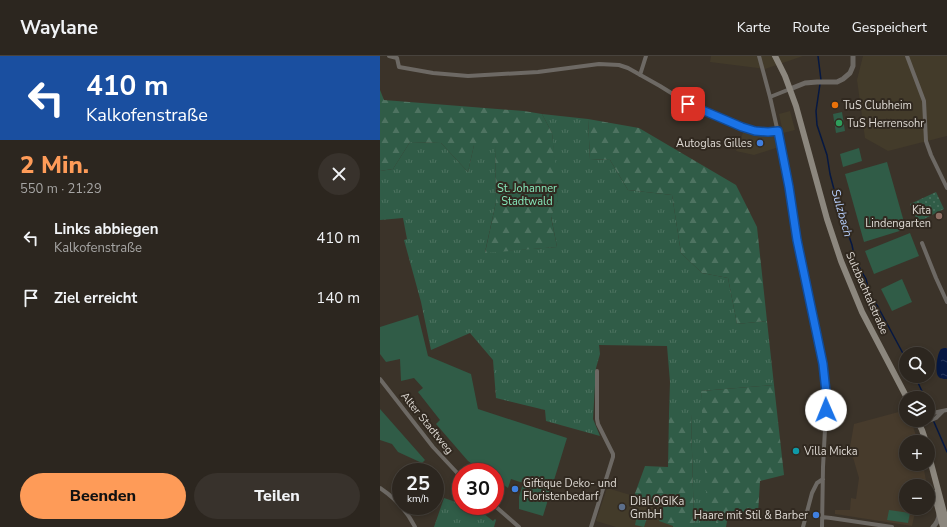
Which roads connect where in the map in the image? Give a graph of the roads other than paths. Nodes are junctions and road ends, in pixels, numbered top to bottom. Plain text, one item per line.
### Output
1 (389, 56) edge
2 (646, 56) edge
3 (759, 56) edge
4 (775, 56) edge
5 (853, 56) edge
6 (907, 56) edge
7 (538, 72) junction
8 (640, 75) junction
9 (539, 78) dead end
10 (790, 89) junction
11 (770, 97) junction
12 (778, 131) junction
13 (947, 188) edge
14 (922, 243) dead end
15 (947, 302) edge
16 (597, 371) dead end
17 (380, 379) edge
18 (903, 391) edge
19 (945, 410) edge
20 (935, 412) edge
21 (935, 418) edge
22 (452, 467) edge
23 (929, 471) edge
24 (932, 471) edge
25 (823, 479) junction
26 (380, 488) edge
27 (939, 513) junction
28 (504, 514) edge
29 (822, 517) junction
30 (945, 525) edge
31 (415, 527) edge
32 (520, 527) edge
33 (591, 527) edge
34 (803, 527) edge
35 (822, 527) edge
36 (892, 527) edge
37 (935, 527) edge

1 - 7 street
2 - 8 street
3 - 11 street
4 - 10 main road, Sulzbachtalstraße
5 - 10 street
6 - 13 street
7 - 8 street
7 - 9 street
8 - 12 street
10 - 11 street
10 - 18 main road, Sulzbachtalstraße
11 - 12 street
12 - 25 street
14 - 15 street
16 - 33 street
17 - 22 street, Alter Stadtweg
19 - 20 street
19 - 21 street
23 - 27 main road
24 - 30 main road
25 - 29 street
25 - 34 street
26 - 31 street
27 - 30 main road
27 - 37 street
28 - 32 street
29 - 35 street
29 - 36 street

